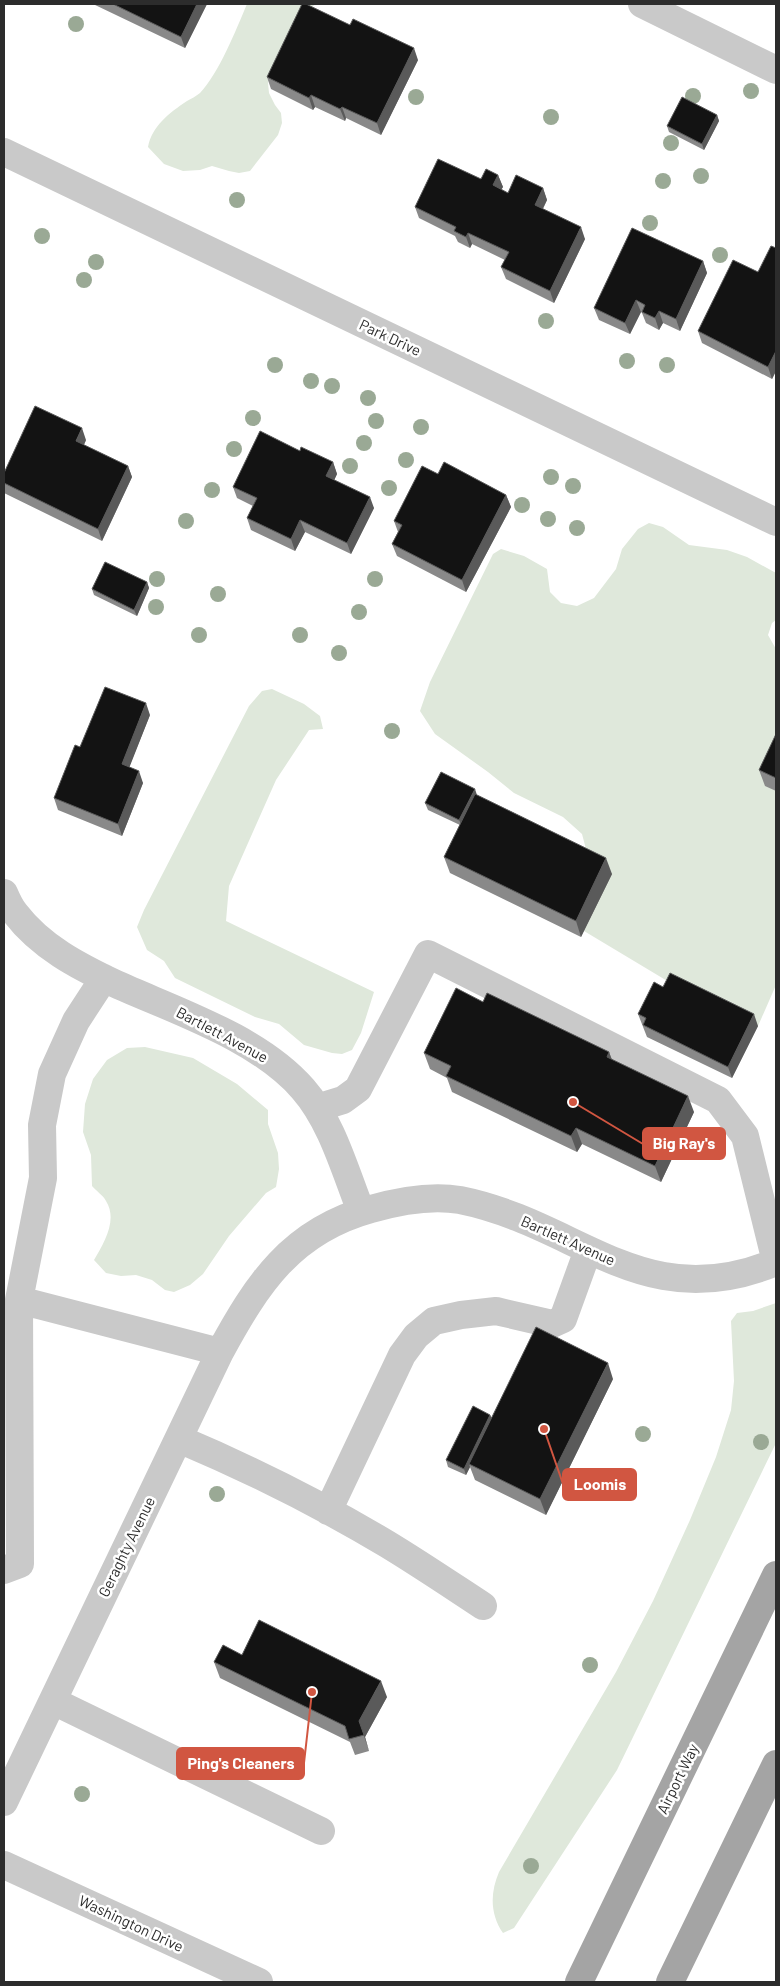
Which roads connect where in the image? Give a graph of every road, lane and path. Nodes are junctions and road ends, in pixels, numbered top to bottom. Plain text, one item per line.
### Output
1 (642, 4) edge
2 (776, 70) edge
3 (4, 152) edge
4 (773, 513) edge
5 (4, 893) edge
6 (104, 978) junction
7 (317, 1108) junction
8 (361, 1211) junction
9 (588, 1250) junction
10 (776, 1262) edge
11 (254, 1294) joint
12 (19, 1300) junction
13 (220, 1352) junction
14 (179, 1439) junction
15 (328, 1511) junction
16 (4, 1570) edge
17 (776, 1575) edge
18 (484, 1606) dead end
19 (53, 1701) junction
20 (776, 1764) edge
21 (4, 1802) edge
22 (321, 1831) dead end
23 (4, 1866) edge
24 (259, 1982) edge
25 (579, 1982) edge
26 (670, 1982) edge

1 - 2 street
3 - 4 street, Park Drive
5 - 6 street, Bartlett Avenue
6 - 7 street, Bartlett Avenue
6 - 12 street
7 - 8 street, Bartlett Avenue
7 - 10 street
8 - 9 street, Bartlett Avenue
8 - 11 street, Bartlett Avenue
9 - 10 street, Bartlett Avenue
9 - 15 street
11 - 13 street, Geraghty Avenue
12 - 13 street
12 - 16 street
13 - 14 street, Geraghty Avenue
14 - 15 street
14 - 19 street, Geraghty Avenue
15 - 18 street
17 - 25 main road, Airport Way
19 - 21 street, Geraghty Avenue
19 - 22 street
20 - 26 main road
23 - 24 street, Washington Drive

